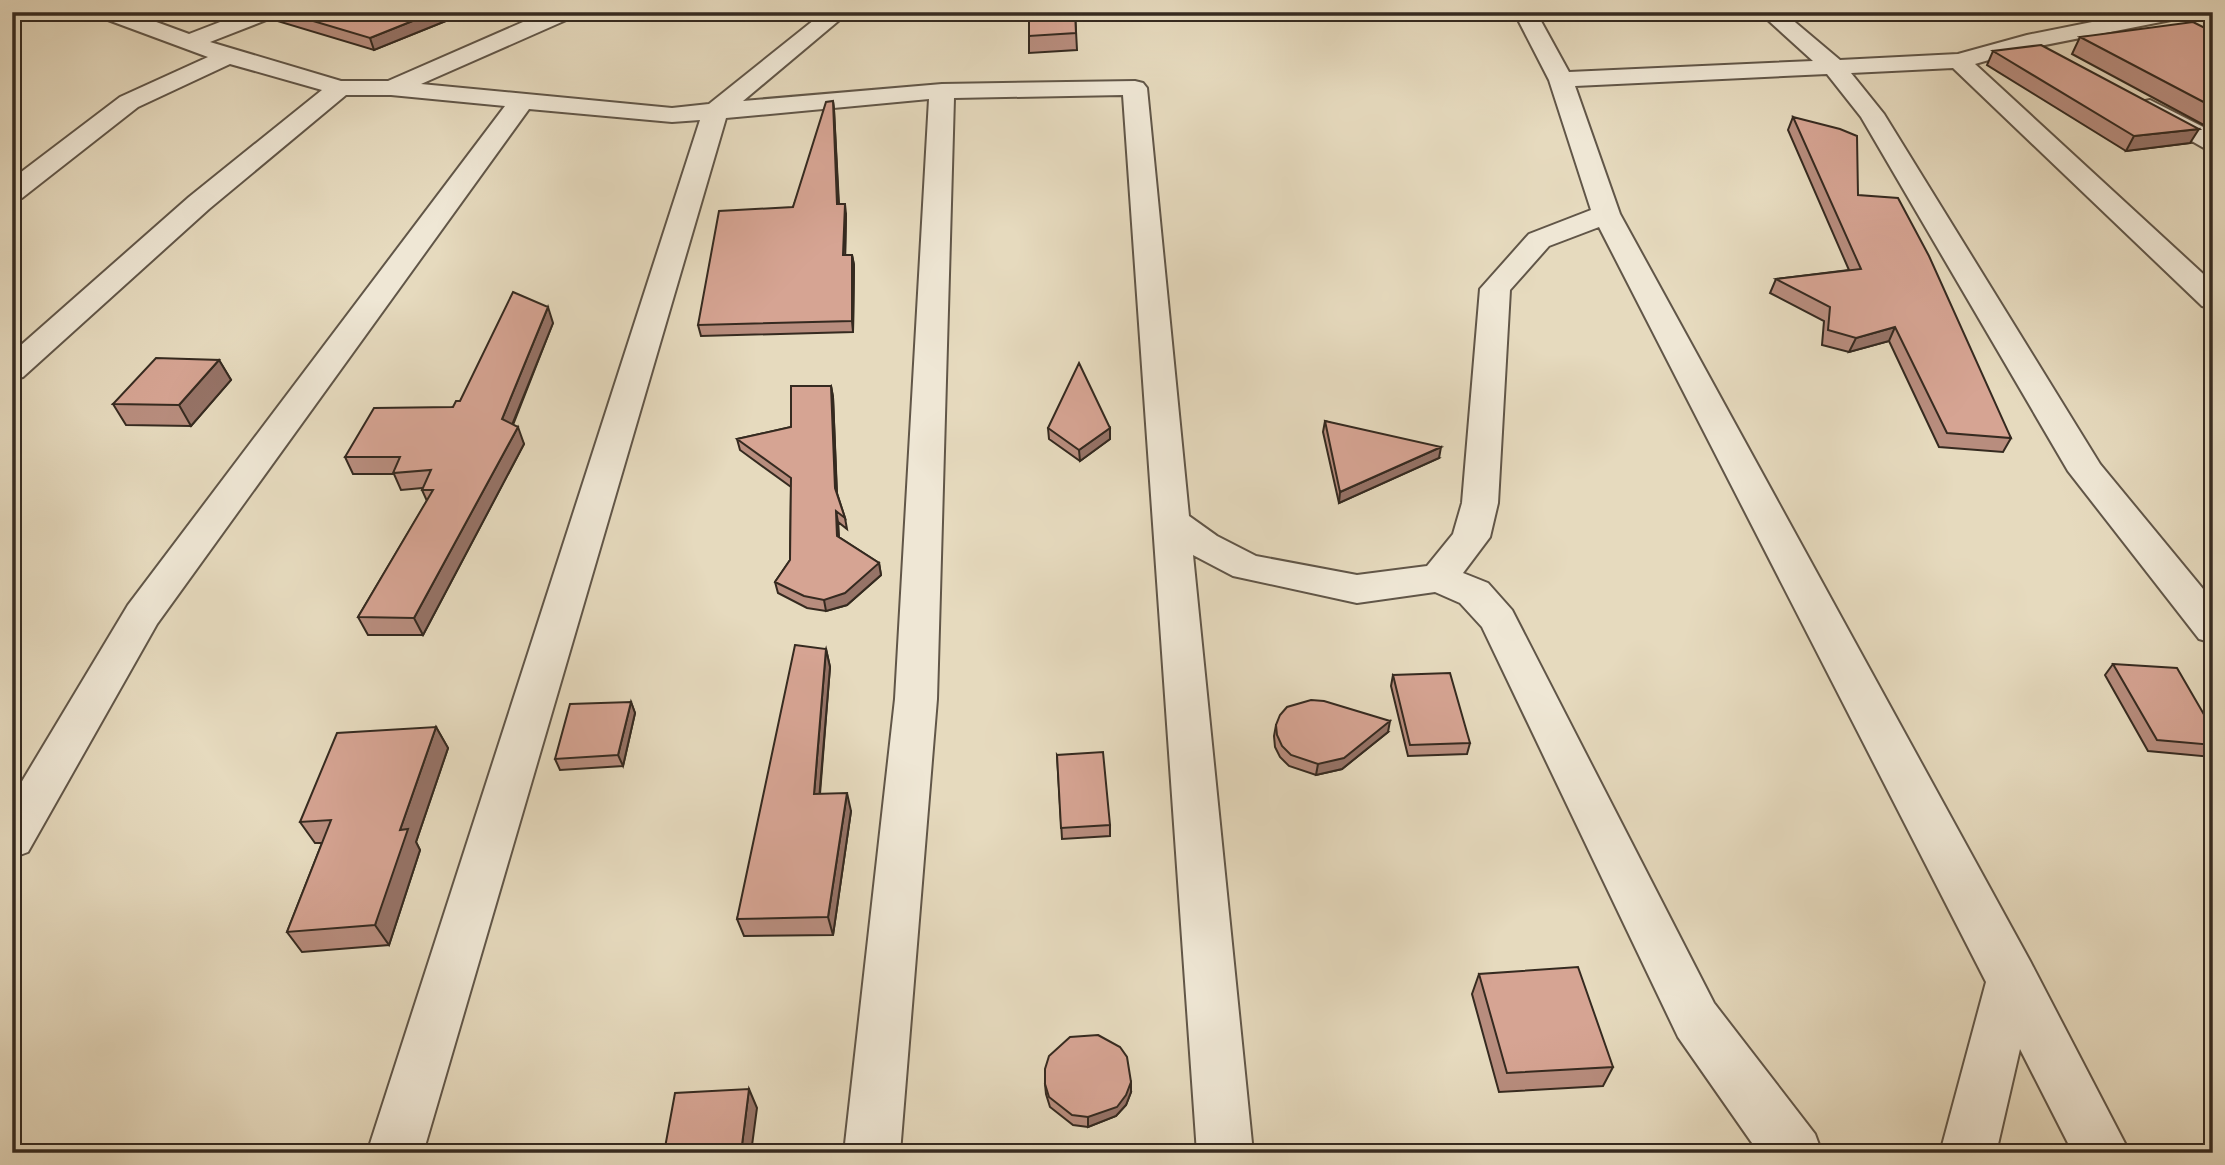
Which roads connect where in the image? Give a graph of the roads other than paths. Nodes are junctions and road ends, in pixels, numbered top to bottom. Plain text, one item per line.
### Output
1 (108, 12) edge
2 (266, 12) edge
3 (565, 12) edge
4 (838, 12) edge
5 (1525, 12) edge
6 (1770, 12) edge
7 (2167, 18) edge
8 (191, 41) junction
9 (2027, 42) junction
10 (228, 56) junction
11 (1959, 61) junction
12 (2064, 61) edge
13 (1833, 66) junction
14 (1561, 80) junction
15 (340, 88) junction
16 (391, 88) junction
17 (942, 91) junction
18 (2125, 94) edge
19 (521, 102) junction
20 (715, 112) junction
21 (2213, 143) edge
22 (12, 192) edge
23 (1605, 214) junction
24 (2213, 300) edge
25 (12, 370) edge
26 (1170, 520) junction
27 (1439, 578) junction
28 (2213, 629) edge
29 (12, 839) edge
30 (2011, 977) junction
31 (395, 1153) edge
32 (872, 1153) edge
33 (1225, 1153) edge
34 (1795, 1153) edge
35 (1968, 1153) edge
36 (2103, 1153) edge

1 - 8 street
2 - 8 street
3 - 16 street
4 - 20 street
5 - 14 street
6 - 13 street
7 - 9 street
8 - 10 street
9 - 11 street
9 - 12 street
10 - 15 street
10 - 22 street
11 - 13 street
11 - 24 street
13 - 14 street
13 - 28 street
14 - 23 street
15 - 16 street
15 - 25 street
16 - 19 street
17 - 20 street
17 - 26 street
17 - 32 street
18 - 21 street
19 - 20 street
19 - 29 street
20 - 31 street
23 - 27 street
23 - 30 street
26 - 27 street
26 - 33 street
27 - 34 street
30 - 35 street
30 - 36 street

